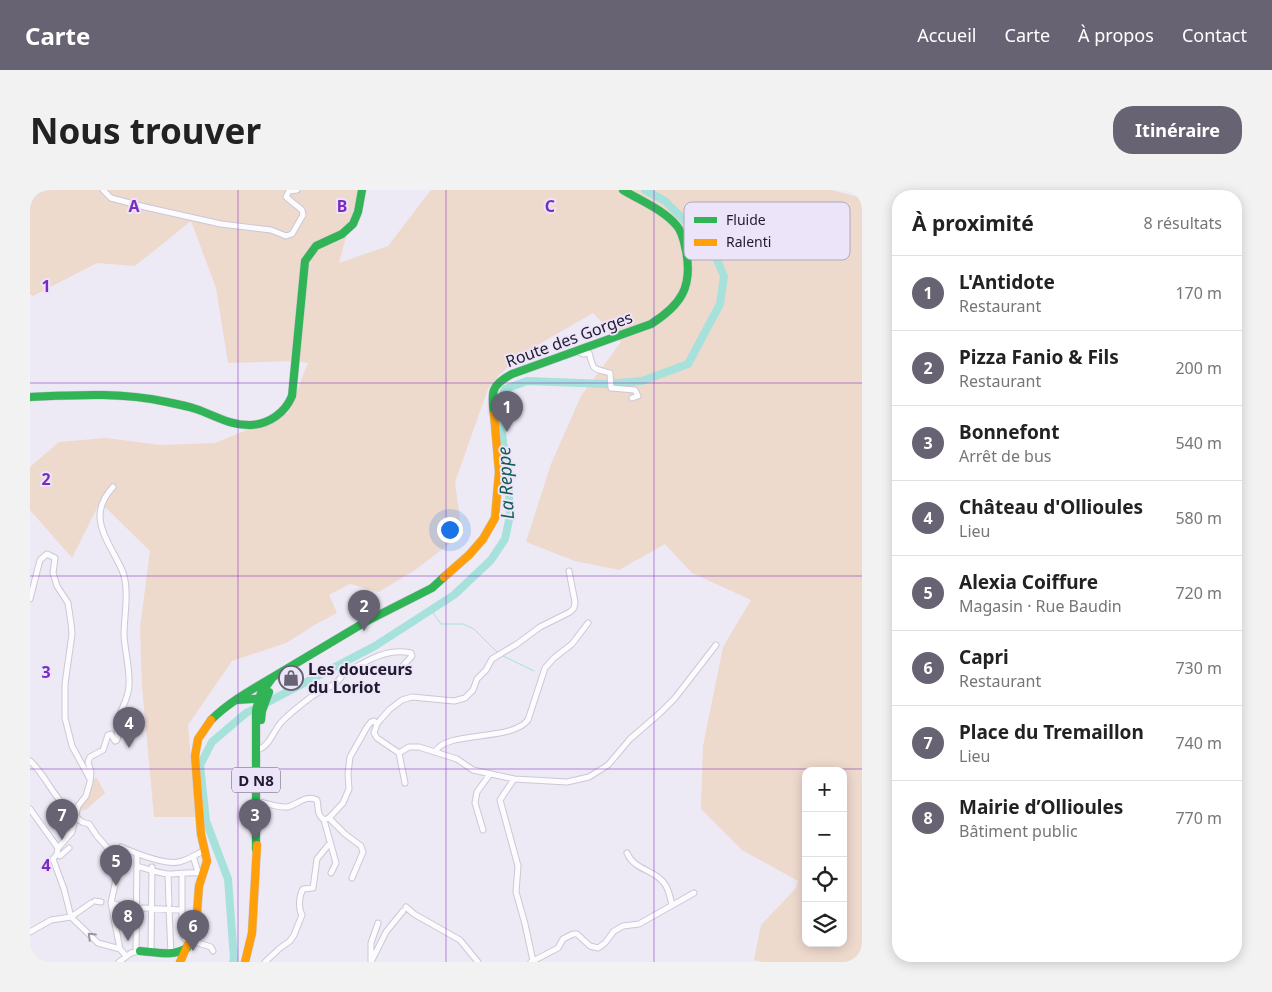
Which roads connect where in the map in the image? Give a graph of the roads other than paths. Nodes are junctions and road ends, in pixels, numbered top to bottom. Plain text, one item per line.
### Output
1 (103, 190) edge
2 (297, 190) edge
3 (362, 190) edge
4 (623, 190) edge
5 (684, 244) edge
6 (688, 260) edge
7 (577, 351) junction
8 (30, 397) edge
9 (632, 398) dead end
10 (113, 487) dead end
11 (569, 571) dead end
12 (30, 599) edge
13 (588, 623) dead end
14 (716, 645) dead end
15 (294, 664) junction
16 (399, 673) dead end
17 (273, 676) junction
18 (249, 695) junction
19 (261, 698) junction
20 (256, 710) junction
21 (377, 724) junction
22 (260, 749) junction
23 (435, 752) junction
24 (399, 753) junction
25 (30, 761) edge
26 (490, 774) junction
27 (90, 779) junction
28 (514, 779) junction
29 (405, 783) dead end
30 (259, 802) junction
31 (30, 809) edge
32 (76, 817) junction
33 (326, 819) junction
34 (483, 830) dead end
35 (67, 836) junction
36 (330, 843) junction
37 (56, 847) junction
38 (69, 848) dead end
39 (256, 849) junction
40 (205, 850) junction
41 (627, 853) dead end
42 (57, 854) junction
43 (158, 854) dead end
44 (137, 855) junction
45 (116, 856) junction
46 (193, 856) junction
47 (153, 858) junction
48 (137, 866) junction
49 (152, 869) junction
50 (201, 873) junction
51 (331, 873) dead end
52 (168, 874) junction
53 (182, 874) junction
54 (352, 878) dead end
55 (694, 893) dead end
56 (95, 902) dead end
57 (109, 904) junction
58 (672, 905) junction
59 (169, 907) junction
60 (139, 908) junction
61 (151, 908) junction
62 (182, 910) junction
63 (71, 917) junction
64 (378, 923) dead end
65 (30, 932) edge
66 (188, 945) junction
67 (120, 950) junction
68 (138, 951) junction
69 (213, 951) dead end
70 (151, 952) junction
71 (171, 954) junction
72 (126, 956) junction
73 (371, 961) edge
74 (119, 962) edge
75 (179, 962) edge
76 (246, 962) edge
77 (265, 962) edge
78 (478, 962) edge
79 (532, 962) edge

1 - 2 street
3 - 8 main road
4 - 5 main road, Route des Gorges / D N8
6 - 7 main road, Route des Gorges / D N8
7 - 9 street
7 - 15 main road, Route des Gorges / D N8
10 - 27 street
11 - 21 street
12 - 27 street
13 - 23 street
14 - 28 street
15 - 17 main road, Route des Gorges / D N8
15 - 19 main road, Route des Gorges / D N8
16 - 22 street
17 - 18 main road
17 - 19 main road, Route des Gorges / D N8
18 - 19 main road
18 - 20 main road
18 - 40 main road
19 - 20 main road, Route des Gorges / D N8
19 - 22 main road, Route des Gorges / D N8
20 - 39 main road, Route des Gorges / D N8
21 - 24 street
21 - 33 street
22 - 30 main road, Route des Gorges / D N8
23 - 24 street
23 - 26 street
24 - 29 street
25 - 35 street
26 - 28 street
26 - 34 street
27 - 32 street
28 - 79 street
30 - 33 street
30 - 39 main road, Route des Gorges / D N8
31 - 37 street
32 - 35 street
32 - 45 street
33 - 36 street
33 - 54 street
35 - 37 street
36 - 51 street
36 - 77 street
37 - 42 street
38 - 42 street
39 - 76 main road, Route des Gorges / D N8
40 - 46 street
40 - 50 main road
41 - 58 street
42 - 63 street
43 - 47 street
44 - 45 street
44 - 47 street
44 - 48 street
45 - 57 street
46 - 47 street
46 - 50 street
48 - 49 street
48 - 60 street
49 - 52 street
49 - 61 street
50 - 53 street
50 - 66 main road
52 - 53 street
52 - 59 street
53 - 62 street
55 - 58 street
56 - 63 street
57 - 60 street
57 - 67 street
58 - 79 street
59 - 61 street
59 - 62 street
59 - 71 street
60 - 61 street
60 - 68 street
61 - 70 street
62 - 66 street
63 - 65 street
67 -> 63 street
64 - 73 street
66 - 69 street
66 - 71 main road
66 - 75 main road
67 - 72 street
68 - 70 main road
68 - 72 street
70 - 71 main road
71 - 75 main road
72 - 74 street
73 - 78 street

